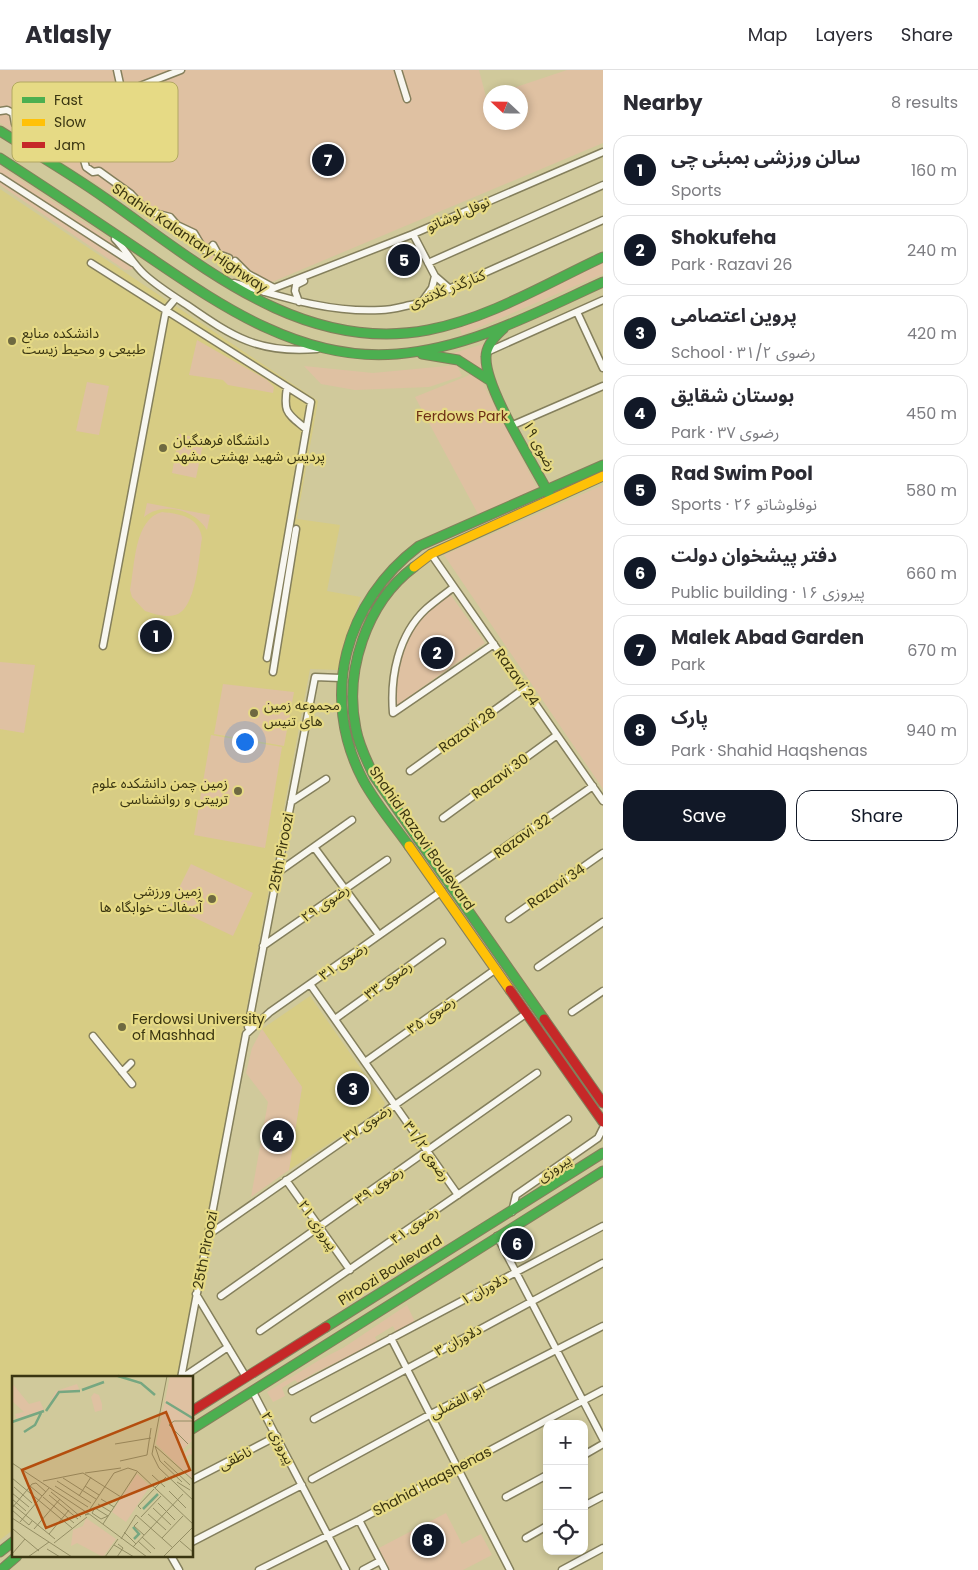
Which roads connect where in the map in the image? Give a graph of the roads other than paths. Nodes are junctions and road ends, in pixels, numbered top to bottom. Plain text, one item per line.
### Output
1 (181, 70) edge
2 (398, 70) edge
3 (150, 82) edge
4 (407, 99) dead end
5 (0, 112) edge
6 (12, 113) edge
7 (0, 131) edge
8 (12, 139) edge
9 (603, 152) edge
10 (0, 158) edge
11 (49, 162) edge
12 (85, 162) edge
13 (0, 177) edge
14 (603, 185) edge
15 (603, 220) edge
16 (102, 226) junction
17 (413, 234) junction
18 (603, 257) edge
19 (91, 263) dead end
20 (428, 263) junction
21 (136, 265) junction
22 (313, 274) junction
23 (435, 276) junction
24 (223, 280) junction
25 (603, 282) edge
26 (274, 288) junction
27 (450, 290) junction
28 (264, 292) junction
29 (176, 298) junction
30 (603, 300) edge
31 (299, 302) junction
32 (415, 304) junction
33 (166, 310) junction
34 (577, 312) junction
35 (507, 326) junction
36 (321, 349) junction
37 (487, 352) junction
38 (404, 353) junction
39 (603, 368) edge
40 (489, 380) junction
41 (603, 386) edge
42 (287, 387) junction
43 (513, 425) junction
44 (306, 429) junction
45 (603, 465) edge
46 (603, 476) edge
47 (547, 490) junction
48 (551, 499) junction
49 (296, 529) dead end
50 (431, 554) junction
51 (454, 587) junction
52 (494, 644) junction
53 (103, 646) dead end
54 (266, 658) dead end
55 (273, 672) dead end
56 (341, 678) junction
57 (525, 688) junction
58 (557, 735) junction
59 (410, 771) dead end
60 (326, 779) dead end
61 (593, 786) junction
62 (603, 801) edge
63 (291, 802) junction
64 (443, 818) dead end
65 (352, 820) dead end
66 (314, 847) junction
67 (603, 853) edge
68 (386, 860) dead end
69 (277, 873) junction
70 (450, 885) junction
71 (345, 889) junction
72 (442, 891) junction
73 (508, 919) dead end
74 (603, 922) edge
75 (379, 935) junction
76 (442, 942) dead end
77 (263, 946) junction
78 (538, 967) dead end
79 (496, 969) junction
80 (310, 984) junction
81 (603, 991) edge
82 (572, 1012) dead end
83 (527, 1013) junction
84 (335, 1019) junction
85 (248, 1026) dead end
86 (246, 1034) joint
87 (93, 1036) dead end
88 (365, 1062) junction
89 (131, 1063) dead end
90 (122, 1072) junction
91 (536, 1073) dead end
92 (132, 1084) dead end
93 (603, 1103) edge
94 (395, 1104) junction
95 (568, 1119) dead end
96 (603, 1122) edge
97 (603, 1128) edge
98 (428, 1151) junction
99 (603, 1153) edge
100 (603, 1171) edge
101 (286, 1180) junction
102 (458, 1195) junction
103 (512, 1212) junction
104 (603, 1226) edge
105 (319, 1227) junction
106 (208, 1234) junction
107 (497, 1236) junction
108 (603, 1263) edge
109 (350, 1270) junction
110 (516, 1272) junction
111 (196, 1294) junction
112 (221, 1296) dead end
113 (531, 1301) junction
114 (603, 1326) edge
115 (260, 1332) dead end
116 (391, 1338) junction
117 (228, 1347) junction
118 (556, 1350) junction
119 (406, 1367) junction
120 (182, 1376) edge
121 (185, 1376) edge
122 (246, 1377) junction
123 (603, 1390) edge
124 (292, 1391) dead end
125 (253, 1392) junction
126 (583, 1400) junction
127 (194, 1410) edge
128 (431, 1414) junction
129 (314, 1419) dead end
130 (194, 1428) edge
131 (277, 1436) junction
132 (603, 1439) edge
133 (603, 1444) edge
134 (588, 1452) edge
135 (456, 1467) junction
136 (543, 1477) edge
137 (194, 1479) edge
138 (312, 1479) dead end
139 (302, 1485) junction
140 (603, 1496) edge
141 (506, 1497) dead end
142 (588, 1504) edge
143 (359, 1520) junction
144 (543, 1528) edge
145 (328, 1534) junction
146 (526, 1538) dead end
147 (194, 1541) edge
148 (12, 1543) edge
149 (603, 1548) edge
150 (0, 1552) edge
151 (15, 1558) edge
152 (172, 1558) edge
153 (380, 1561) junction
154 (1, 1570) edge
155 (179, 1570) edge
156 (259, 1570) edge
157 (346, 1570) edge
158 (363, 1570) edge
159 (385, 1570) edge
160 (510, 1570) edge
161 (562, 1570) edge

1 - 3 street
2 - 4 street
5 - 6 street
7 - 8 main road, Shahid Kalantary Highway
9 - 17 street, نوفل لوشاتو
10 - 16 main road
11 - 24 main road, Shahid Kalantary Highway
12 - 26 street
13 - 21 street
14 - 20 street
15 - 27 street, کنارگذر کلانتری
16 - 21 street
16 - 36 main road
17 - 20 street
17 - 22 street, نوفل لوشاتو
18 - 24 main road, Shahid Kalantary Highway
19 - 33 street
20 - 23 street
21 - 29 street
22 - 26 street, نوفل لوشاتو
22 - 31 street, نوفل لوشاتو
23 - 27 street
23 - 32 street
24 - 28 street, کنارگذر کلانتری
25 - 35 main road
26 - 28 street, نوفل لوشاتو
27 - 32 street, کنارگذر کلانتری
28 - 31 street, کنارگذر کلانتری
29 - 33 street
29 - 36 street
30 - 34 street
31 - 32 street, کنارگذر کلانتری
33 - 42 street
33 - 53 street
34 - 37 street
34 - 39 street
35 - 37 main road
35 - 38 main road
36 - 38 main road
37 - 40 main road
38 - 40 main road
40 - 43 main road, رضوی ۱۹
41 - 43 street
42 - 44 street
42 - 44 street
43 - 47 main road, رضوی ۱۹
44 - 54 street
45 - 47 main road, Shahid Razavi Boulevard
46 - 48 main road, Shahid Razavi Boulevard
47 - 48 main road, رضوی ۱۹
47 - 56 main road, Shahid Razavi Boulevard
48 - 50 main road, Shahid Razavi Boulevard
49 - 55 street
50 - 51 street, Razavi 24
50 - 70 main road, Shahid Razavi Boulevard
51 - 52 street, Razavi 24
51 - 52 street
52 - 57 street, Razavi 24
56 - 63 street, 25th Piroozi
56 - 72 main road, Shahid Razavi Boulevard
57 - 58 street, Razavi 24
57 - 59 street, Razavi 28
58 - 61 street, Razavi 24
58 - 64 street, Razavi 30
60 - 63 street
61 - 62 street, Razavi 24
61 - 70 street, Razavi 32
63 - 69 street, 25th Piroozi
65 - 66 street
66 - 69 street
66 - 71 street
67 - 73 street, Razavi 34
68 - 71 street, رضوی ۲۹
69 - 77 street, 25th Piroozi
70 - 72 main road
70 - 93 main road, Shahid Razavi Boulevard
71 - 75 street
71 - 77 street, رضوی ۲۹
72 - 75 street, رضوی ۳۱
72 - 79 main road, Shahid Razavi Boulevard
74 - 78 street
75 - 80 street, رضوی ۳۱
76 - 84 street, رضوی ۳۳
77 - 85 street, 25th Piroozi
79 - 83 main road, Shahid Razavi Boulevard
79 - 88 street, رضوی ۳۵
80 - 84 street, رضوی ۳۱/۲
80 - 86 street, رضوی ۳۱
81 - 82 street
83 - 94 street, رضوی ۳۷
83 - 96 main road, Shahid Razavi Boulevard
84 - 88 street, رضوی ۳۱/۲
86 - 106 street, 25th Piroozi
87 - 90 street
88 - 94 street, رضوی ۳۱/۲
89 - 90 street
90 - 92 street
91 - 98 street, رضوی ۳۹
94 - 98 street, رضوی ۳۱/۲
94 - 101 street, رضوی ۳۷
95 - 102 street, رضوی ۴۱
97 - 103 street, پیروزی
98 - 102 street, رضوی ۳۱/۲
98 - 105 street, رضوی ۳۹
99 - 103 main road, Piroozi Boulevard
100 - 107 main road, Piroozi Boulevard
101 - 105 street, پیروزی ۲۱
101 - 106 street, رضوی ۳۷
102 - 109 street, رضوی ۴۱
103 - 122 main road, Piroozi Boulevard
104 - 110 street, دلاوران ۱
105 - 109 street, پیروزی ۲۱
105 - 112 street, رضوی ۳۹
106 - 111 street, 25th Piroozi
107 - 110 street
107 - 125 main road, Piroozi Boulevard
108 - 113 street, دلاوران ۳
109 - 115 street, رضوی ۴۱
110 - 113 street
110 - 116 street, دلاوران ۱
111 - 117 street
111 - 120 street, 25th Piroozi
113 - 118 street
113 - 119 street, دلاوران ۳
114 - 118 street, ابو الفضلی
116 - 119 street
116 - 124 street, دلاوران ۱
117 - 121 street
117 - 122 street
118 - 126 street
118 - 128 street, ابو الفضلی
119 - 128 street
119 - 129 street, دلاوران ۳
122 - 125 main road
122 - 127 main road, Piroozi Boulevard
123 - 126 street, Shahid Haqshenas
125 - 130 main road, Piroozi Boulevard
125 - 131 street, پیروزی ۲۰
126 - 132 street
126 - 135 street, Shahid Haqshenas
128 - 135 street
128 - 138 street, ابو الفضلی
131 - 137 street, ناطقی
131 - 139 street, پیروزی ۲۰
133 - 134 street
135 - 143 street, Shahid Haqshenas
135 - 160 street
136 - 141 street
139 - 145 street, پیروزی ۲۰
139 - 147 street
140 - 142 street
143 - 145 street, Shahid Haqshenas
143 - 153 street
144 - 146 street
145 - 156 street, Shahid Haqshenas
145 - 157 street, پیروزی ۲۰
148 - 150 main road
149 - 161 street
151 - 154 main road
152 - 155 street
153 - 158 street
153 - 159 street

